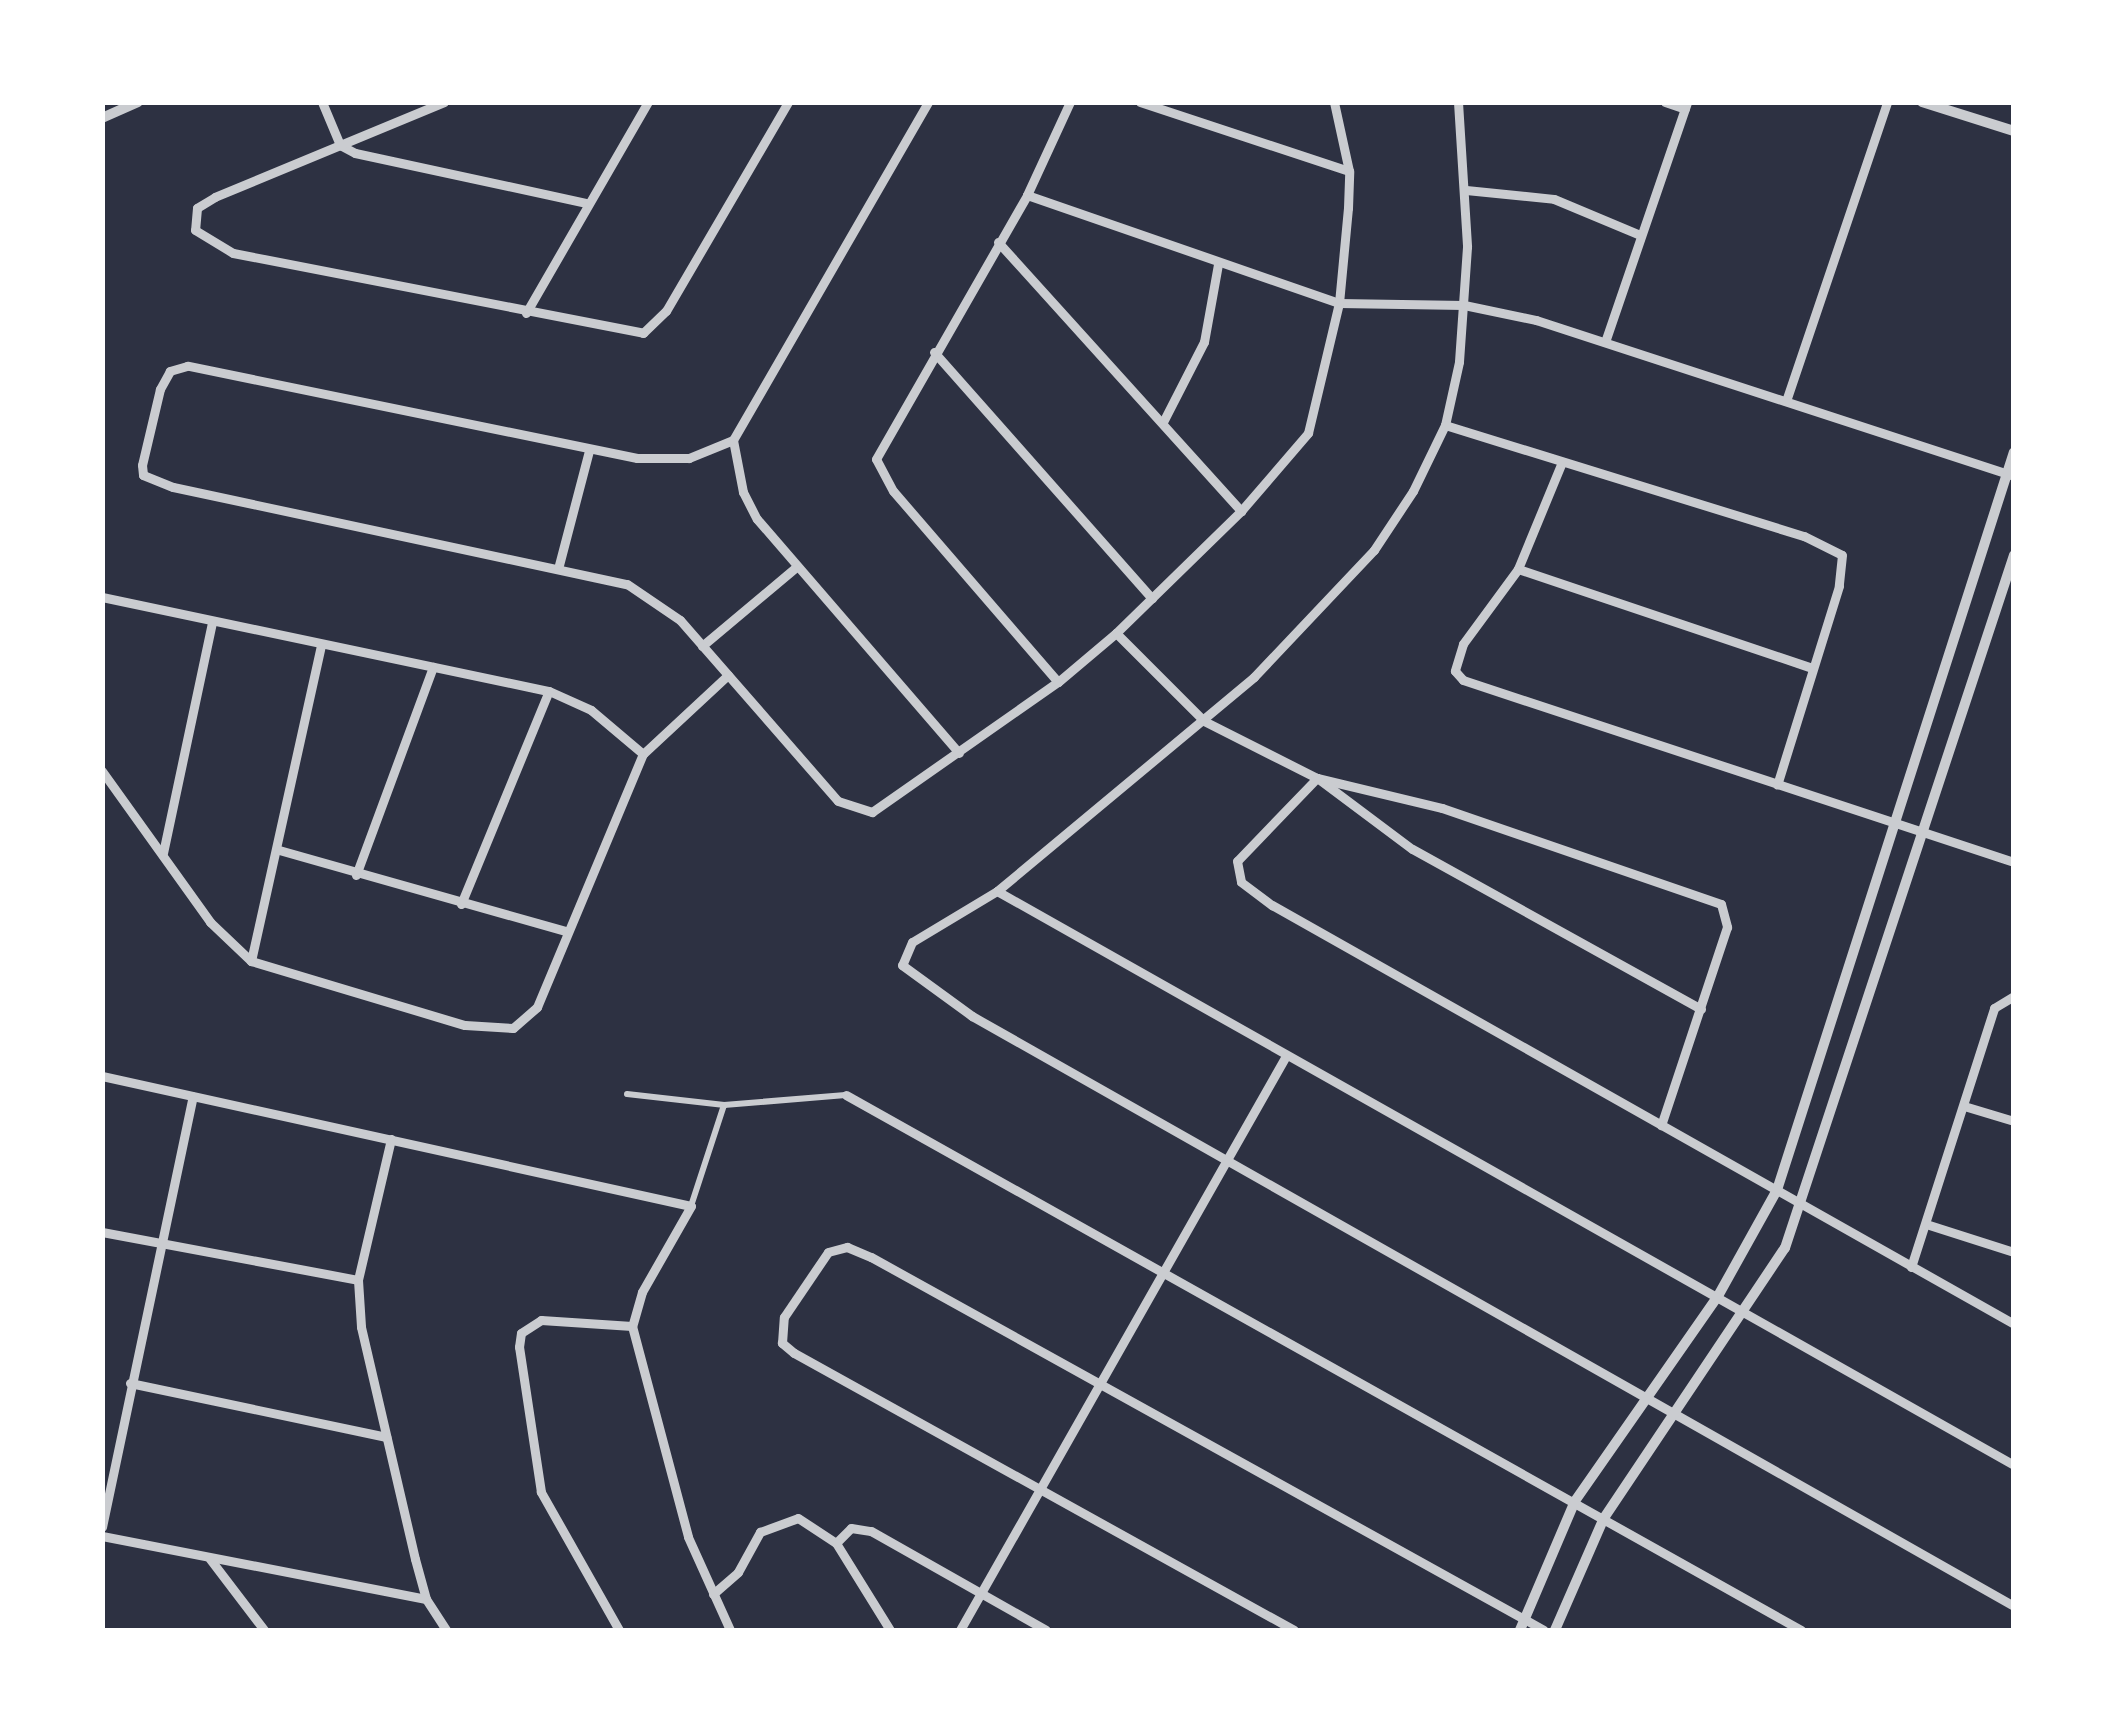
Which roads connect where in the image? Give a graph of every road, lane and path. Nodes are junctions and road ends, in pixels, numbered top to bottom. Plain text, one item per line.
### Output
1 (138, 102) edge
2 (322, 102) edge
3 (444, 102) edge
4 (648, 102) edge
5 (788, 102) edge
6 (928, 102) edge
7 (1070, 102) edge
8 (1140, 102) edge
9 (1334, 102) edge
10 (1458, 102) edge
11 (1665, 102) edge
12 (1888, 102) edge
13 (1922, 102) edge
14 (1686, 106) edge
15 (102, 118) edge
16 (2014, 131) edge
17 (340, 145) junction
18 (1349, 170) junction
19 (1466, 190) junction
20 (1027, 195) junction
21 (587, 203) junction
22 (1640, 235) junction
23 (998, 242) junction
24 (1218, 264) junction
25 (1339, 303) junction
26 (1464, 305) junction
27 (526, 313) junction
28 (1605, 342) junction
29 (934, 352) junction
30 (1786, 401) junction
31 (1163, 422) junction
32 (1445, 425) junction
33 (733, 440) junction
34 (589, 451) junction
35 (2014, 452) edge
36 (1562, 462) junction
37 (2010, 475) edge
38 (1241, 510) junction
39 (2014, 555) edge
40 (559, 566) junction
41 (795, 568) junction
42 (1518, 569) junction
43 (102, 598) edge
44 (1152, 598) junction
45 (212, 622) junction
46 (1116, 633) junction
47 (321, 645) junction
48 (702, 646) junction
49 (434, 667) junction
50 (1812, 668) junction
51 (728, 675) junction
52 (1058, 682) junction
53 (549, 691) junction
54 (1204, 721) junction
55 (643, 754) junction
56 (959, 754) junction
57 (102, 771) edge
58 (1318, 778) junction
59 (1777, 785) junction
60 (1892, 822) junction
61 (1919, 832) junction
62 (279, 850) junction
63 (163, 853) junction
64 (2014, 862) edge
65 (356, 875) junction
66 (997, 891) junction
67 (461, 904) junction
68 (568, 932) junction
69 (251, 961) junction
70 (2014, 996) edge
71 (1700, 1009) junction
72 (1286, 1056) junction
73 (102, 1076) edge
74 (628, 1094) dead end
75 (846, 1095) joint
76 (193, 1098) junction
77 (724, 1105) junction
78 (1964, 1106) junction
79 (2014, 1122) edge
80 (1661, 1125) junction
81 (391, 1139) junction
82 (1227, 1160) junction
83 (1778, 1190) junction
84 (1803, 1205) junction
85 (691, 1206) junction
86 (1926, 1224) junction
87 (102, 1232) edge
88 (160, 1244) junction
89 (2014, 1252) edge
90 (1911, 1267) junction
91 (1168, 1270) junction
92 (358, 1280) junction
93 (1718, 1296) junction
94 (1746, 1312) junction
95 (2014, 1324) edge
96 (632, 1326) junction
97 (130, 1383) junction
98 (1104, 1384) junction
99 (1648, 1398) junction
100 (1674, 1413) junction
101 (386, 1437) junction
102 (2014, 1465) edge
103 (1043, 1492) junction
104 (1576, 1501) junction
105 (1604, 1518) junction
106 (102, 1527) edge
107 (102, 1536) edge
108 (836, 1543) junction
109 (210, 1559) junction
110 (713, 1594) junction
111 (982, 1594) junction
112 (426, 1598) junction
113 (2014, 1606) edge
114 (1522, 1625) edge
115 (264, 1630) edge
116 (446, 1630) edge
117 (618, 1630) edge
118 (730, 1630) edge
119 (890, 1630) edge
120 (960, 1630) edge
121 (1046, 1630) edge
122 (1294, 1630) edge
123 (1544, 1630) edge
124 (1555, 1630) edge
125 (1801, 1630) edge

1 - 15 street
2 - 17 street
3 - 17 street
4 - 21 street
5 - 27 street
6 - 33 street
7 - 20 street
8 - 18 street
9 - 18 street
10 - 19 street
11 - 14 street
12 - 30 street
13 - 16 street
14 - 22 street
17 - 21 street
17 - 27 street
18 - 25 street
19 - 22 street
19 - 26 street
20 - 23 street
20 - 24 street
21 - 27 street
22 - 28 street
23 - 29 street
23 - 31 street
24 - 25 street
24 - 31 street
25 - 26 street
25 - 38 street
26 - 28 street
26 - 32 street
28 - 30 street
29 - 44 street
29 - 52 street
30 - 37 street
31 - 38 street
32 - 36 street
32 - 54 street
33 - 34 street
33 - 41 street
34 - 40 street
34 - 40 street
35 - 37 street
36 - 42 street
36 - 50 street
37 - 60 street
38 - 44 street
39 - 61 street
40 - 48 street
41 - 48 street
41 - 56 street
42 - 50 street
42 - 59 street
43 - 45 street
44 - 46 street
45 - 47 street
45 - 63 street
46 - 52 street
46 - 54 street
47 - 49 street
47 - 62 street
48 - 51 street
49 - 53 street
49 - 65 street
50 - 59 street
51 - 55 street
51 - 56 street
52 - 56 street
53 - 55 street
53 - 67 street
54 - 58 street
54 - 66 street
55 - 68 street
57 - 63 street
58 - 71 street
58 - 71 street
58 - 80 street
59 - 60 street
60 - 61 street
60 - 83 street
61 - 64 street
61 - 84 street
62 - 65 street
62 - 69 street
63 - 69 street
65 - 67 street
66 - 72 street
66 - 82 street
67 - 68 street
68 - 69 street
70 - 78 street
71 - 80 street
72 - 82 street
72 - 93 street
73 - 76 street
74 - 77 street
75 - 77 street
75 - 91 street
76 - 81 street
76 - 88 street
77 - 85 street
78 - 79 street
78 - 86 street
80 - 83 street
81 - 85 street
81 - 92 street
82 - 91 street
82 - 99 street
83 - 84 street
83 - 93 street
84 - 90 street
84 - 94 street
85 - 96 street
86 - 89 street
86 - 90 street
87 - 88 street
88 - 92 street
88 - 97 street
90 - 95 street
91 - 98 street
91 - 104 street
92 - 101 street
93 - 94 street
93 - 99 street
94 - 100 street
94 - 102 street
96 - 110 street
96 - 117 street
97 - 101 street
97 - 106 street
98 - 103 street
98 - 103 street
98 - 114 street
99 - 100 street
99 - 104 street
100 - 105 street
100 - 113 street
101 - 112 street
103 - 111 street
103 - 122 street
104 - 105 street
104 - 114 street
105 - 124 street
105 - 125 street
107 - 109 street
108 - 110 street
108 - 111 street
108 - 119 street
109 - 112 street
109 - 115 street
110 - 118 street
111 - 120 street
111 - 121 street
112 - 116 street
114 - 123 street

